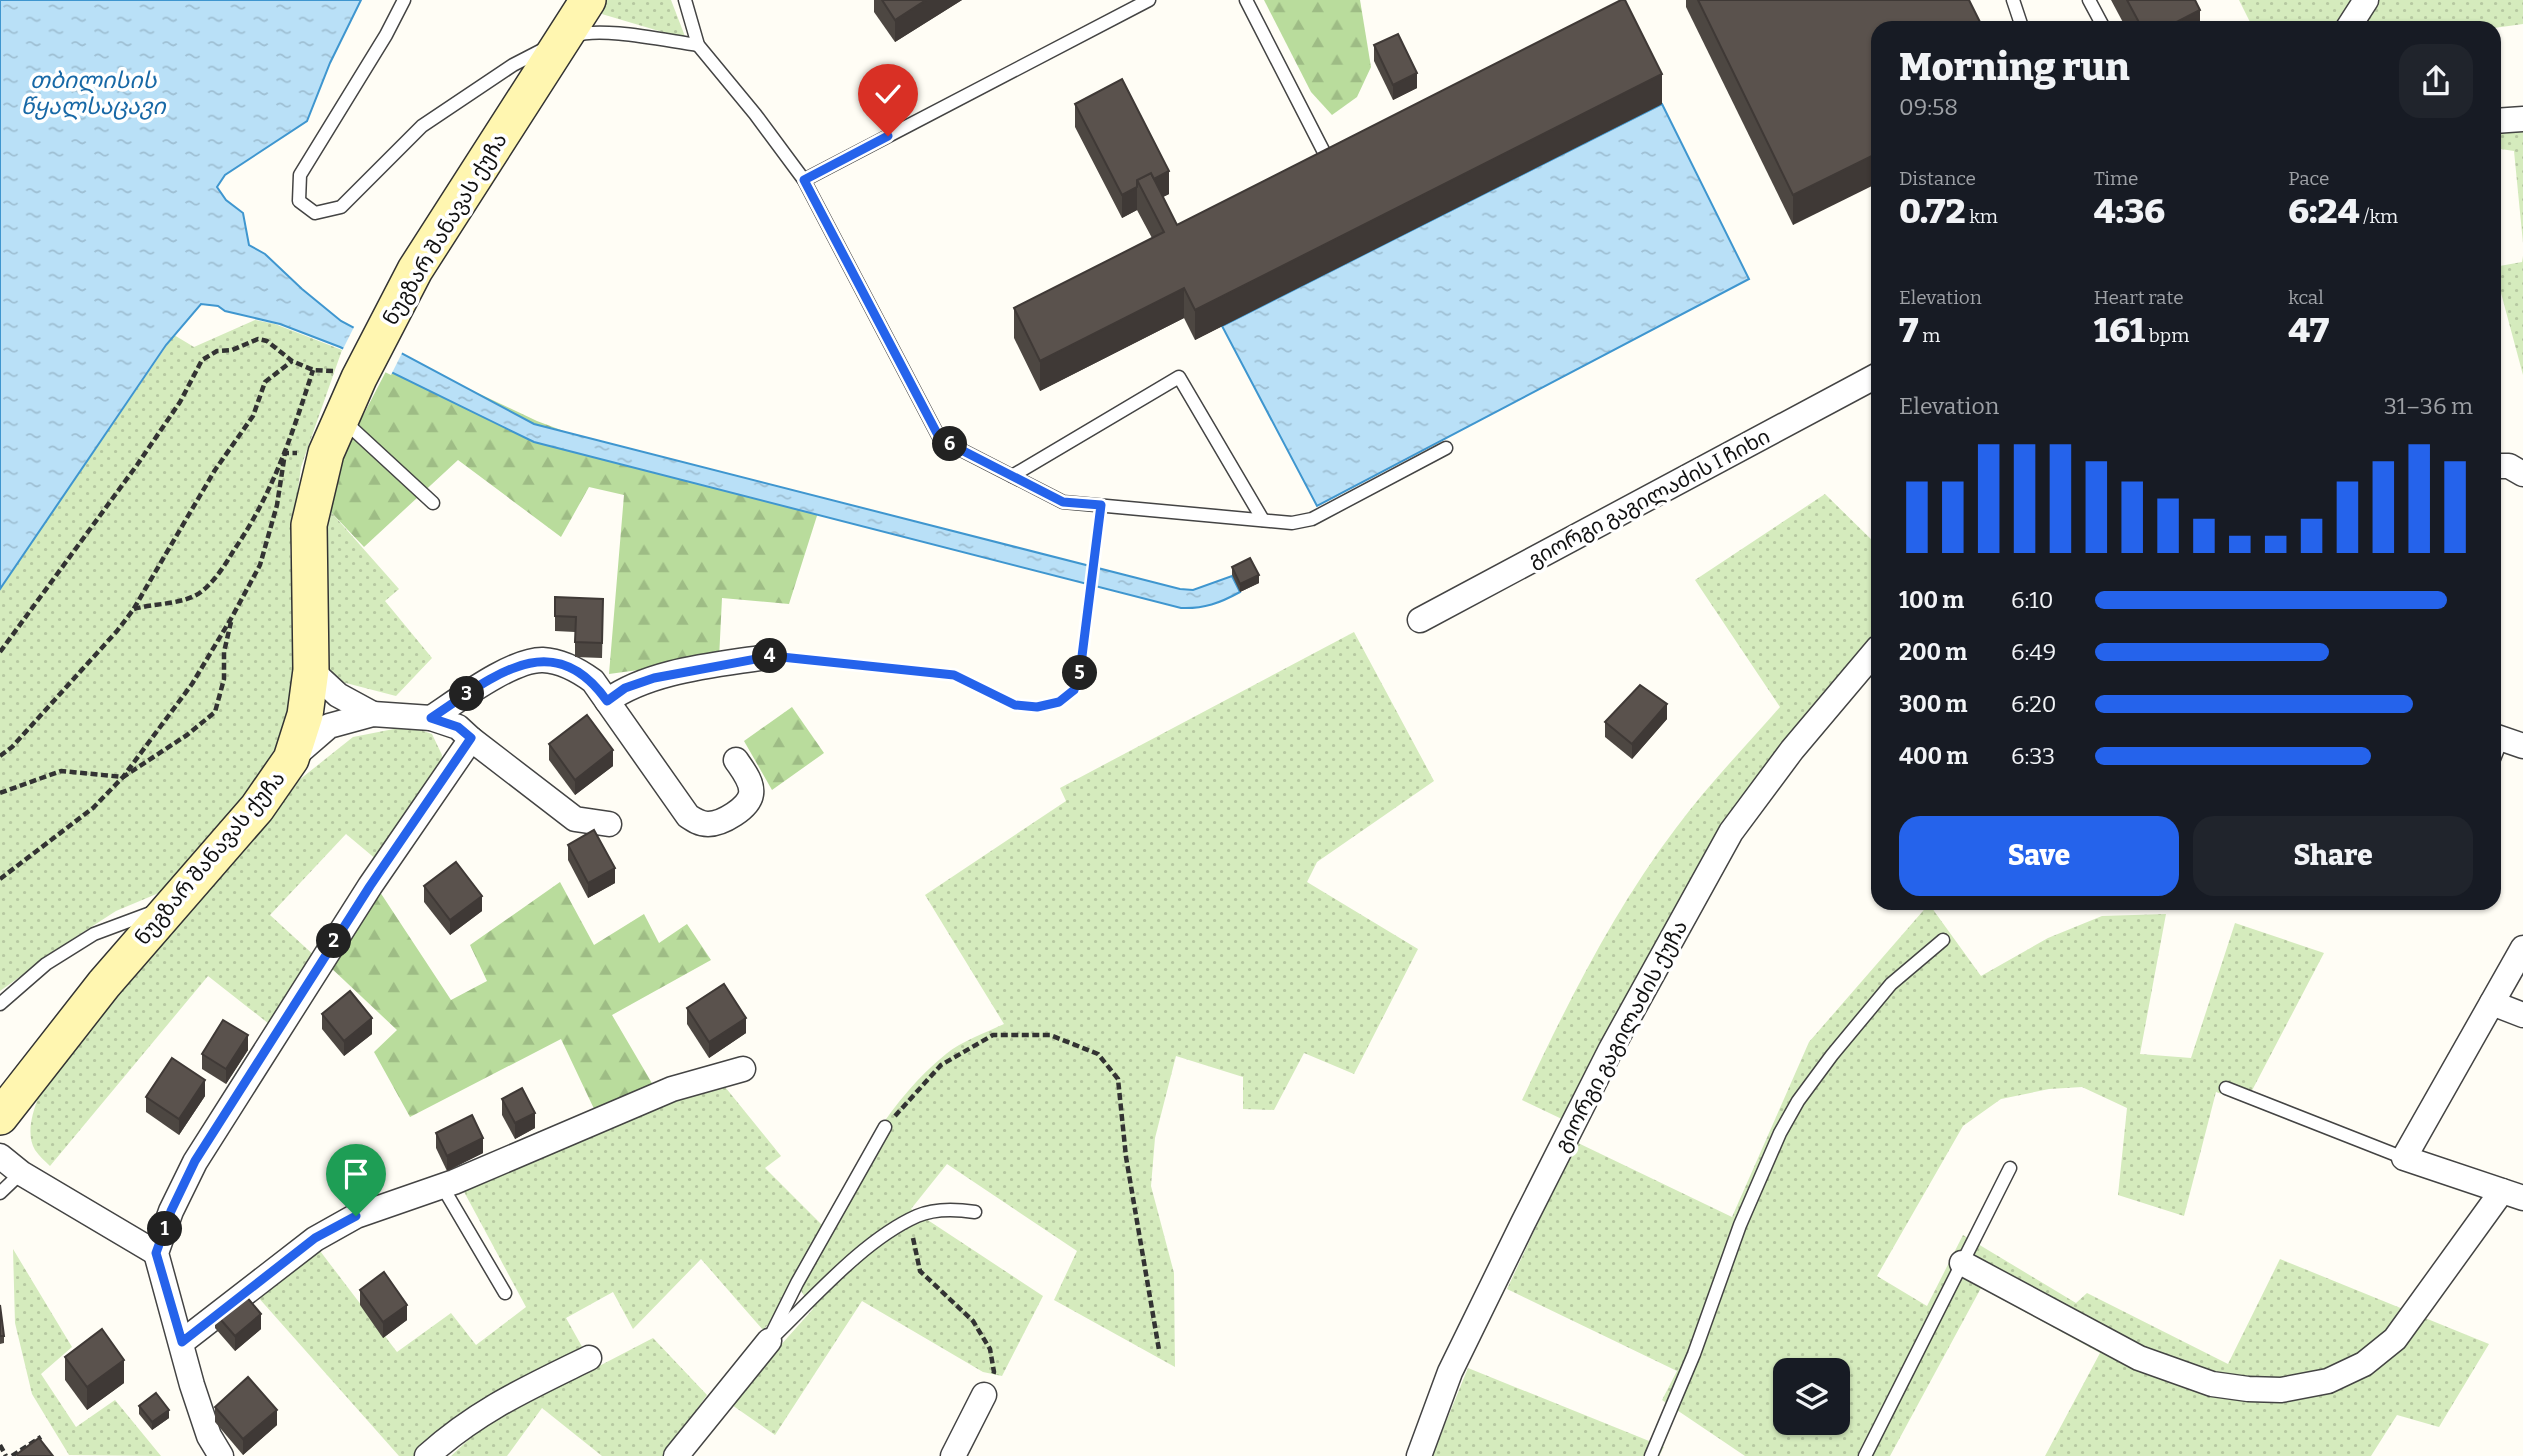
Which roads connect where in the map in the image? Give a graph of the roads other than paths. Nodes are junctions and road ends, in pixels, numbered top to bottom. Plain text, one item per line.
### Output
1 (404, 0) edge
2 (588, 0) edge
3 (685, 0) edge
4 (1149, 0) edge
5 (1246, 0) edge
6 (2013, 0) edge
7 (2089, 0) edge
8 (2366, 0) edge
9 (2020, 21) edge
10 (2100, 21) edge
11 (2352, 21) edge
12 (562, 41) junction
13 (698, 45) junction
14 (2523, 119) edge
15 (2501, 121) edge
16 (1328, 160) edge
17 (804, 180) junction
18 (1871, 379) edge
19 (341, 418) junction
20 (1446, 448) dead end
21 (2501, 466) edge
22 (2523, 474) edge
23 (1012, 476) junction
24 (433, 503) dead end
25 (1263, 520) junction
26 (1420, 620) dead end
27 (772, 656) road end
28 (1871, 656) edge
29 (311, 670) junction
30 (607, 701) junction
31 (373, 714) junction
32 (431, 718) junction
33 (471, 738) junction
34 (291, 759) junction
35 (736, 760) dead end
36 (609, 824) dead end
37 (173, 905) junction
38 (1943, 940) dead end
39 (2523, 948) edge
40 (2492, 1003) junction
41 (0, 1004) edge
42 (2523, 1015) edge
43 (743, 1069) dead end
44 (2226, 1088) dead end
45 (0, 1117) edge
46 (886, 1128) road end
47 (0, 1156) edge
48 (2404, 1158) junction
49 (2010, 1168) dead end
50 (21, 1173) junction
51 (442, 1186) junction
52 (0, 1193) edge
53 (2513, 1195) edge
54 (975, 1212) dead end
55 (156, 1253) junction
56 (1962, 1263) junction
57 (505, 1293) dead end
58 (768, 1341) junction
59 (182, 1342) junction
60 (589, 1358) dead end
61 (984, 1395) road end
62 (221, 1456) edge
63 (428, 1456) edge
64 (676, 1456) edge
65 (953, 1456) edge
66 (1419, 1456) edge
67 (1651, 1456) edge
68 (1865, 1456) edge

1 - 12 lane
2 - 12 main road, ნუგზარ შანავას ქუჩა
3 - 13 lane
4 - 17 lane
5 - 16 lane
6 - 9 lane
7 - 10 lane
8 - 11 street
12 - 13 lane
12 - 19 main road, ნუგზარ შანავას ქუჩა
13 - 17 lane
14 - 15 street
17 - 23 lane
18 - 26 street, გიორგი გაგილაძის I ჩიხი
19 - 24 lane
19 - 29 main road, ნუგზარ შანავას ქუჩა
20 - 25 lane
21 - 22 street
23 - 25 lane
23 - 25 lane
27 - 30 street
28 - 66 street, გიორგი გაგილაძის ქუჩა
29 - 31 street
29 - 34 main road, ნუგზარ შანავას ქუჩა
30 - 32 street
30 - 35 street
31 - 32 street
31 - 34 street
32 - 33 street
33 - 36 street
33 - 55 street
34 - 37 main road, ნუგზარ შანავას ქუჩა
37 - 41 lane
37 - 45 main road, ნუგზარ შანავას ქუჩა
38 - 67 lane
39 - 40 street
40 - 42 street
40 - 48 street
43 - 51 street
44 - 48 lane
46 - 58 lane
47 - 50 street
48 - 53 street
49 - 56 lane
50 - 52 lane
50 - 55 street
51 - 57 lane
51 - 59 street
53 - 56 street
54 - 58 lane
55 - 59 street
56 - 68 lane
58 - 64 street
59 - 62 street
60 - 63 street
61 - 65 street

